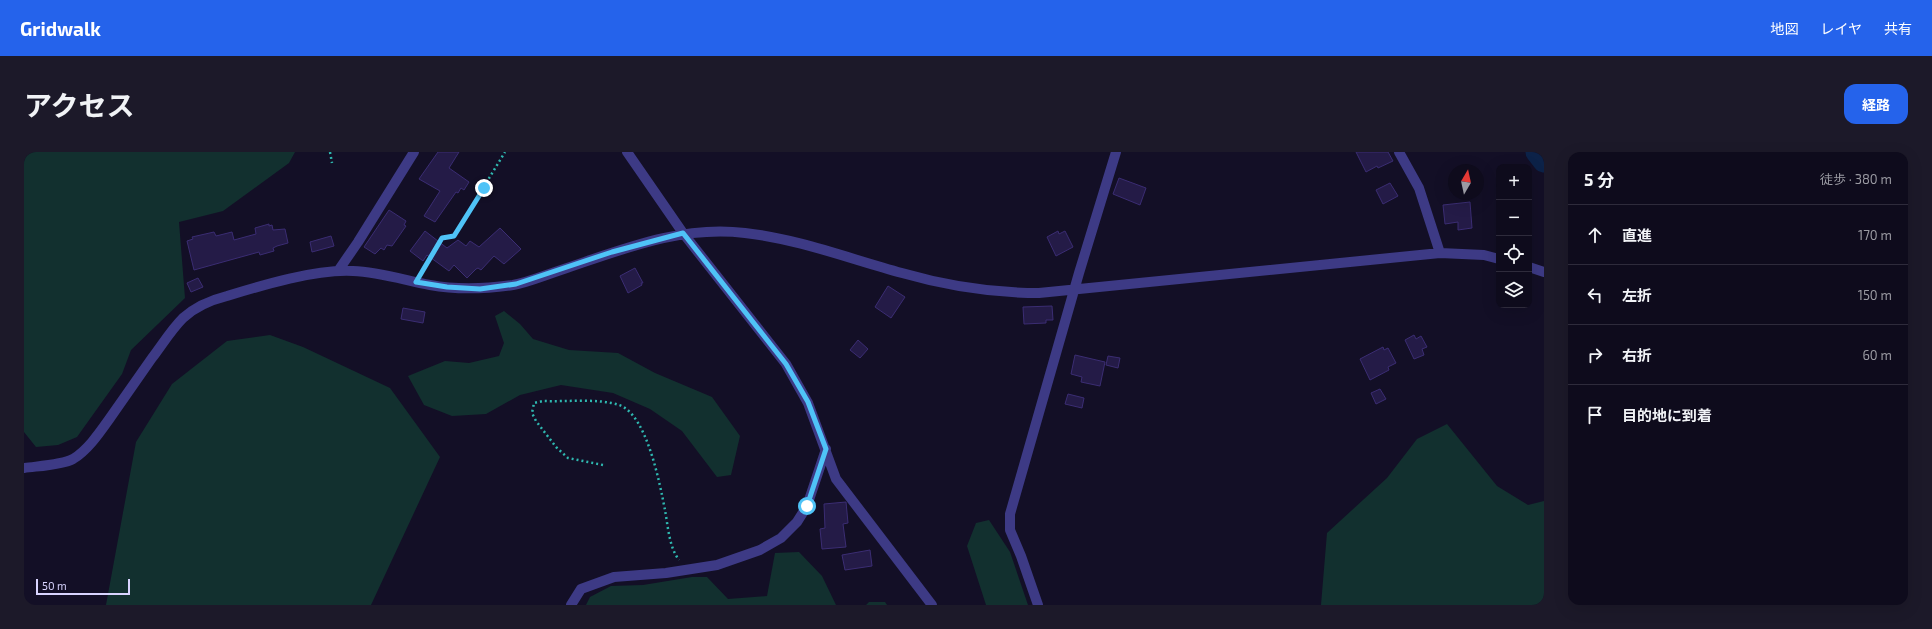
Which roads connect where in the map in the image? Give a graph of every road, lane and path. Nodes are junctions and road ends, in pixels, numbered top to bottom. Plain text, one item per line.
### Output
1 (330, 152) edge
2 (414, 152) edge
3 (506, 152) edge
4 (627, 152) edge
5 (1116, 152) edge
6 (1399, 152) edge
7 (332, 163) dead end
8 (683, 233) junction
9 (1440, 253) junction
10 (1496, 258) edge
11 (1532, 268) edge
12 (338, 271) junction
13 (1544, 272) edge
14 (416, 282) junction
15 (1074, 289) junction
16 (826, 449) junction
17 (603, 465) dead end
18 (24, 468) edge
19 (687, 570) junction
20 (571, 605) edge
21 (932, 605) edge
22 (1038, 605) edge

1 - 7 path
2 - 12 street
3 - 14 path
4 - 8 street
5 - 15 street
6 - 9 street
8 - 14 street
8 - 15 street
8 - 16 street
9 - 10 street
9 - 15 street
11 - 13 street
12 - 14 street
12 - 18 street
15 - 22 street
16 - 19 street
16 - 21 street
17 - 19 path
19 - 20 street

